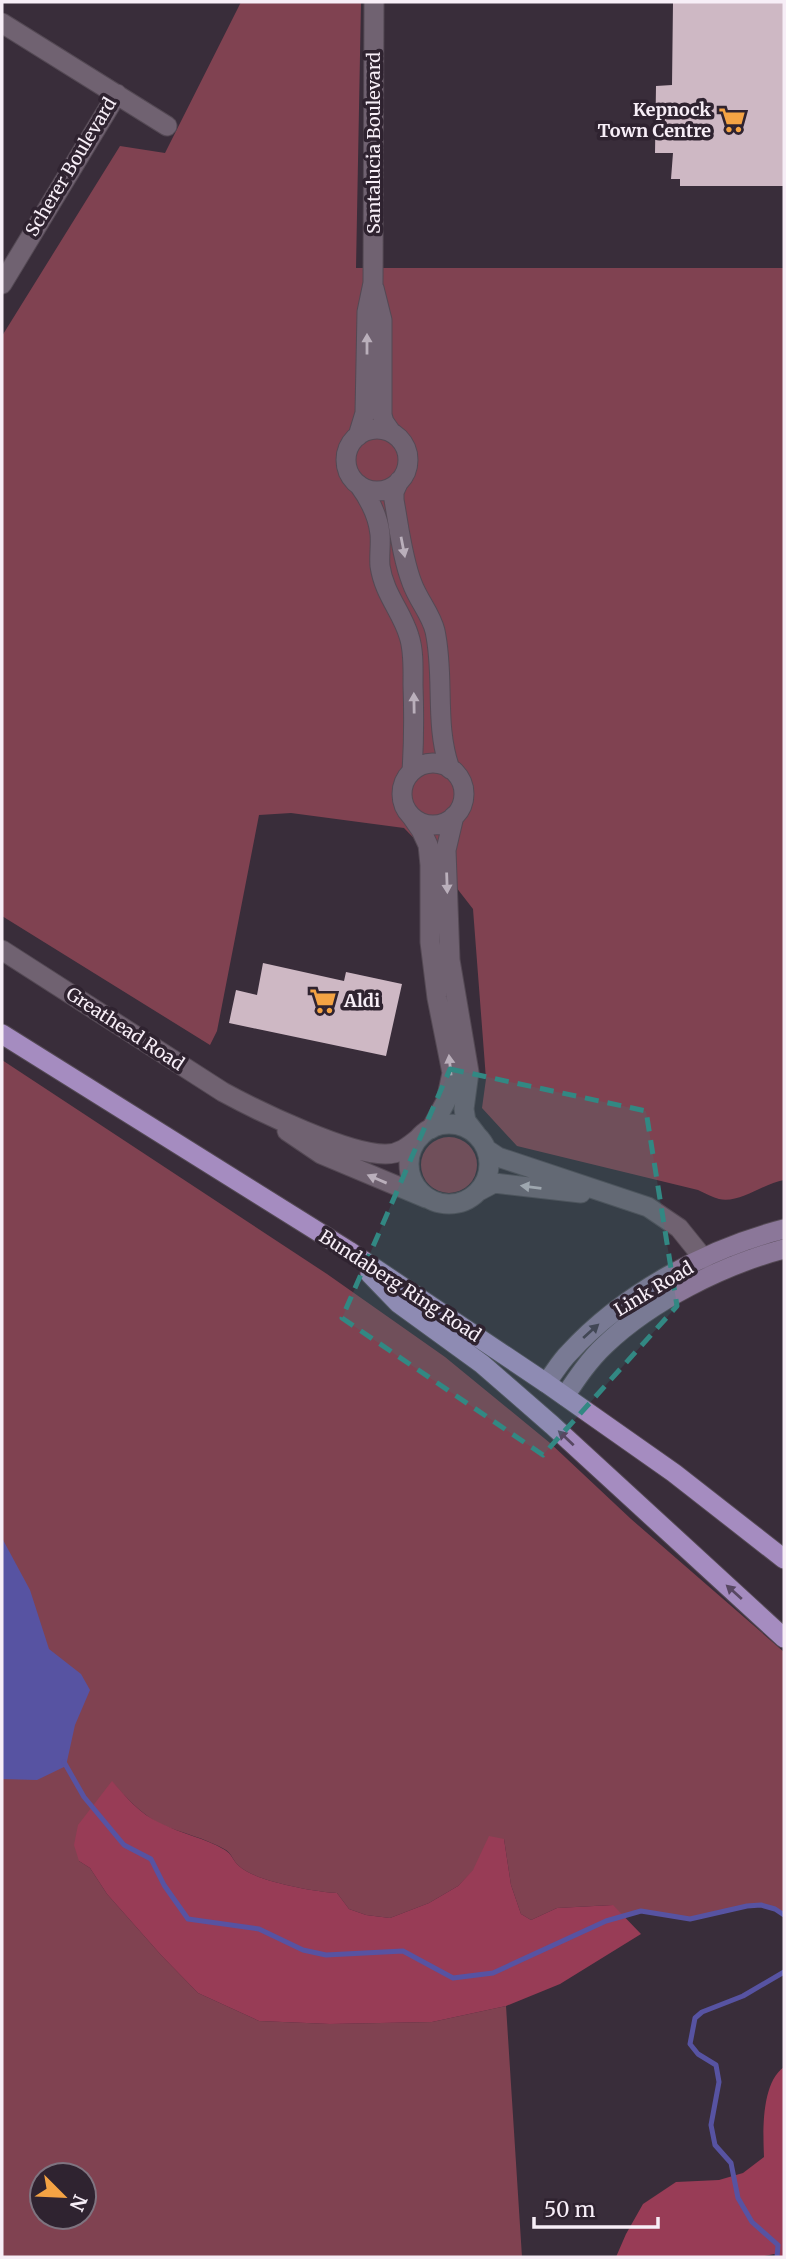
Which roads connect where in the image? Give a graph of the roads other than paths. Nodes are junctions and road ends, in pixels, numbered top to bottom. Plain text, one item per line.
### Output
1 (374, 2) edge
2 (2, 23) edge
3 (117, 94) junction
4 (167, 126) dead end
5 (4, 275) edge
6 (373, 283) junction
7 (391, 432) junction
8 (358, 436) junction
9 (399, 481) junction
10 (359, 485) junction
11 (450, 769) junction
12 (412, 771) junction
13 (454, 816) junction
14 (412, 817) junction
15 (2, 950) edge
16 (2, 1034) edge
17 (249, 1106) junction
18 (425, 1133) junction
19 (481, 1142) junction
20 (479, 1191) junction
21 (624, 1198) junction
22 (440, 1204) junction
23 (784, 1228) edge
24 (784, 1249) edge
25 (349, 1251) junction
26 (708, 1267) junction
27 (546, 1383) junction
28 (565, 1396) junction
29 (784, 1559) edge
30 (784, 1638) edge

1 - 6 street, Santalucia Boulevard
2 - 3 street, Scherer Boulevard
3 - 4 street
3 - 5 street, Scherer Boulevard
6 - 7 street, Santalucia Boulevard
8 -> 6 street, Santalucia Boulevard
7 - 8 street
7 - 9 street, Santalucia Boulevard
8 - 10 street, Santalucia Boulevard
9 - 10 street
9 -> 11 street, Santalucia Boulevard
12 -> 10 street, Santalucia Boulevard
11 - 12 street
11 - 13 street
12 - 14 street
13 - 14 street
13 -> 19 street
18 -> 14 street
15 - 17 street, Greathead Road
16 - 25 main road, Bundaberg Ring Road
17 - 18 street, Greathead Road
22 -> 17 street, Greathead Road
18 - 19 street, Greathead Road
18 - 22 street
19 - 20 street
19 - 21 street, Greathead Road
21 -> 20 street, Greathead Road
20 - 22 street, Greathead Road
21 - 26 street, Greathead Road
23 - 26 main road, Link Road
24 - 26 main road, Link Road
25 - 27 main road, Bundaberg Ring Road
30 -> 25 main road
27 -> 26 main road, Link Road
26 - 28 main road, Link Road
27 - 28 main road, Bundaberg Ring Road
28 - 29 main road, Bundaberg Ring Road

